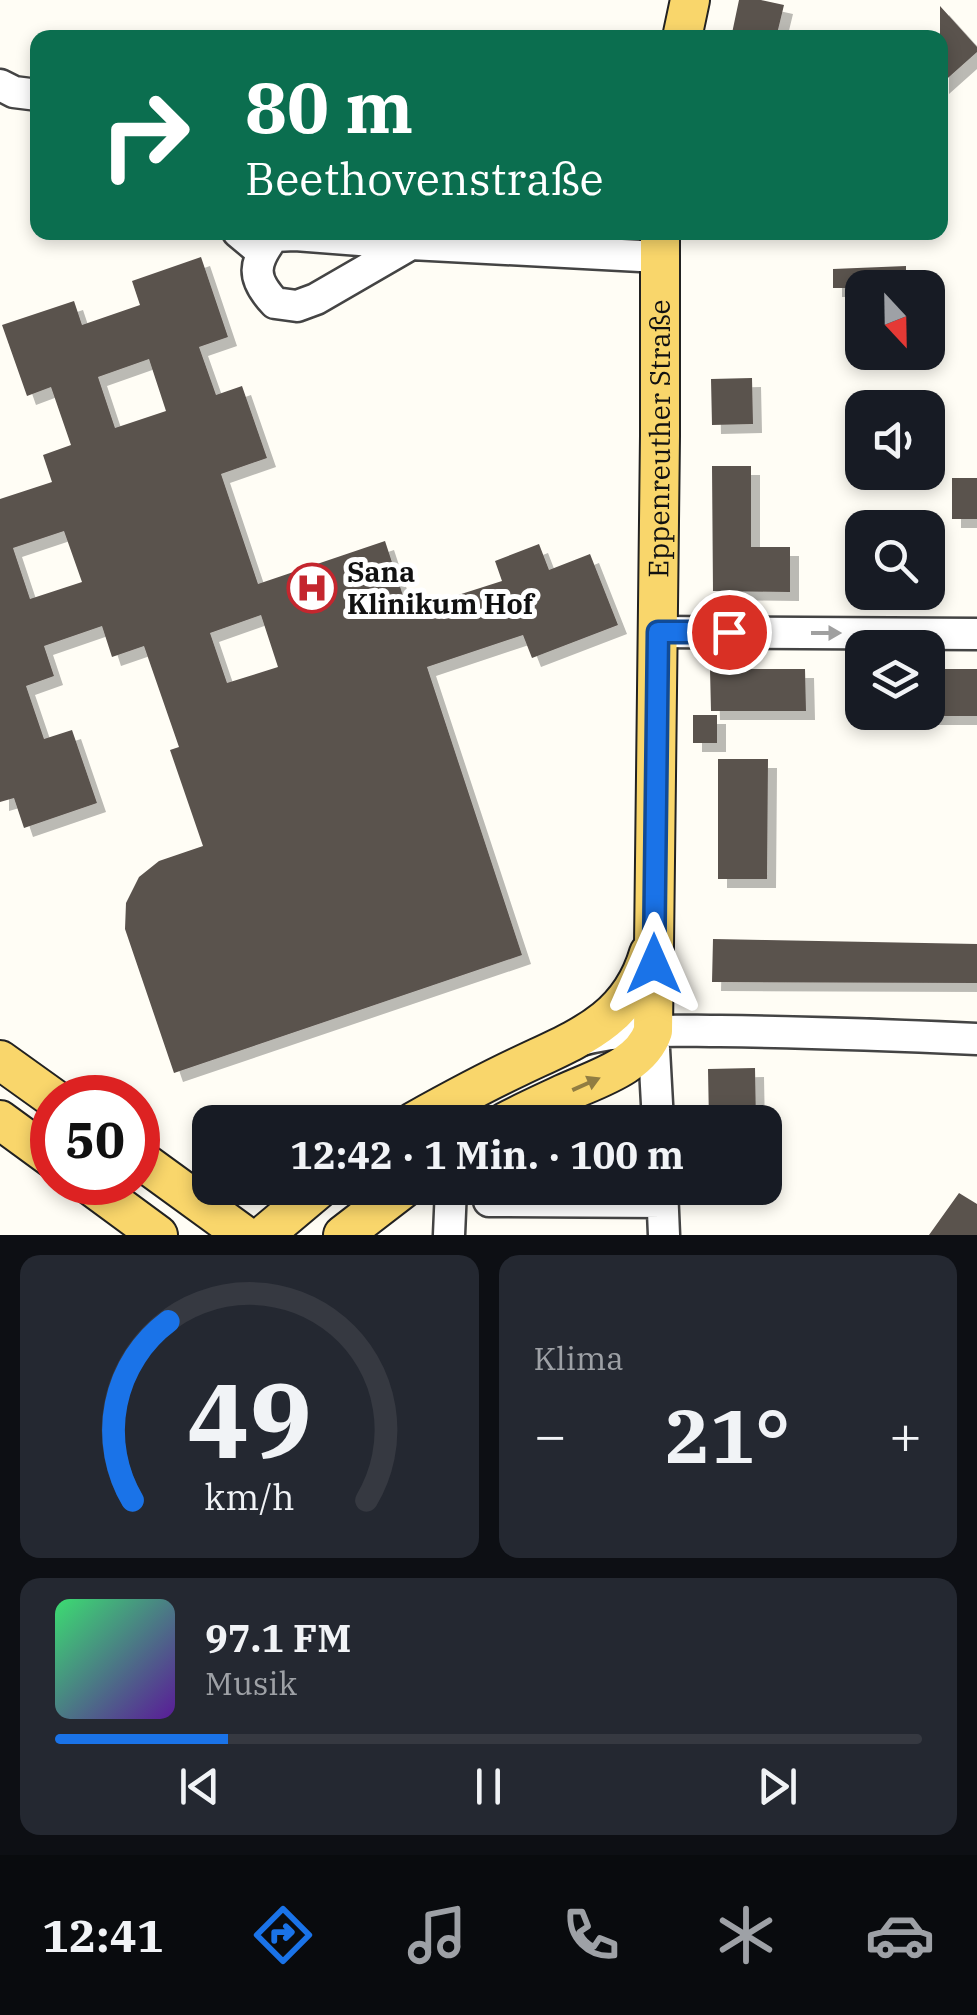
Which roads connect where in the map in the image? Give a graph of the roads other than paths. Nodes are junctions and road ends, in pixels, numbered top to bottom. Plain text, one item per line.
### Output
1 (690, 0) edge
2 (684, 30) edge
3 (0, 85) edge
4 (30, 94) edge
5 (248, 240) edge
6 (271, 240) edge
7 (365, 240) edge
8 (411, 244) junction
9 (660, 244) edge
10 (262, 252) junction
11 (658, 632) junction
12 (977, 634) edge
13 (654, 932) junction
14 (653, 1031) junction
15 (977, 1039) edge
16 (570, 1043) junction
17 (0, 1060) edge
18 (30, 1082) edge
19 (445, 1105) edge
20 (542, 1105) edge
21 (657, 1105) edge
22 (0, 1120) edge
23 (30, 1142) edge
24 (160, 1174) edge
25 (117, 1205) edge
26 (300, 1205) edge
27 (382, 1205) edge
28 (451, 1205) edge
29 (662, 1205) edge
30 (158, 1235) edge
31 (244, 1235) edge
32 (264, 1235) edge
33 (344, 1235) edge
34 (449, 1235) edge
35 (664, 1235) edge

1 - 2 main road
3 - 4 street
5 - 10 street
6 - 10 street
7 - 8 street
8 - 9 street
8 - 10 street
9 - 11 main road, Eppenreuther Straße
11 -> 12 street
11 - 13 main road, Eppenreuther Straße
13 - 14 main road, Eppenreuther Straße
13 - 16 main road
14 - 15 street
14 - 16 street
20 -> 14 main road
14 - 21 street, Eppenreuther Straße
16 - 19 main road
17 - 18 main road
22 - 23 main road
24 - 31 main road
25 - 30 main road
26 - 32 main road
27 - 33 main road
28 - 34 street
29 - 35 street

